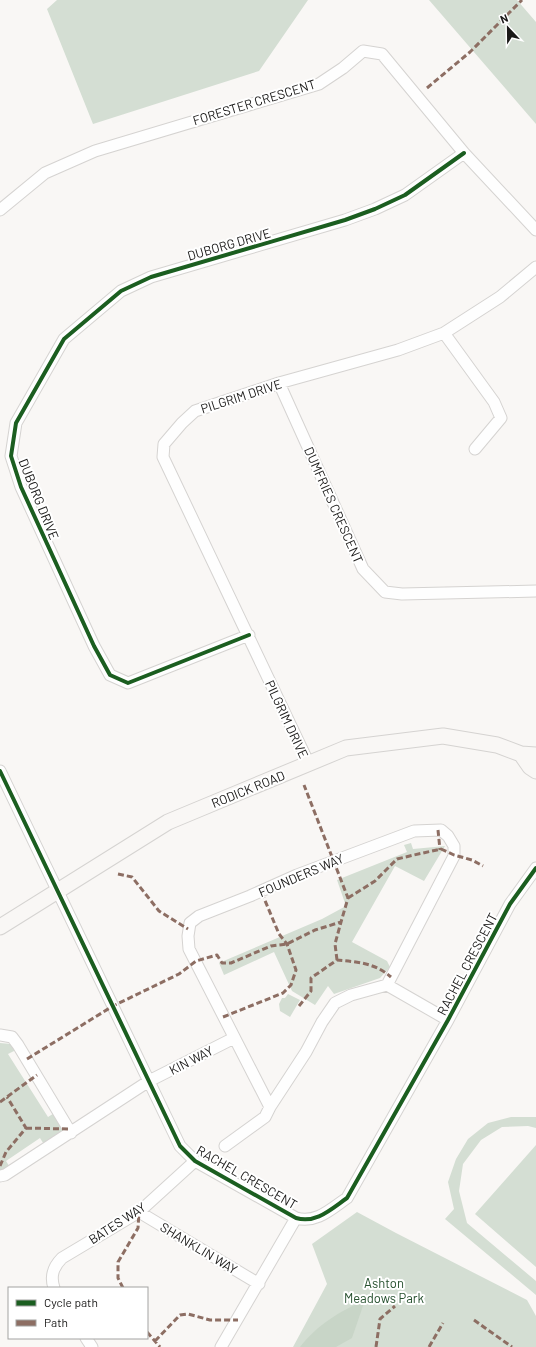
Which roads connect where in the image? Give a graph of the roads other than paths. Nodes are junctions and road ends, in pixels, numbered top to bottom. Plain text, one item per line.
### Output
1 (464, 153) junction
2 (0, 210) edge
3 (536, 230) edge
4 (536, 267) edge
5 (444, 334) junction
6 (279, 383) junction
7 (475, 449) dead end
8 (536, 591) edge
9 (249, 636) junction
10 (521, 754) junction
11 (536, 755) edge
12 (309, 764) junction
13 (0, 771) edge
14 (536, 771) edge
15 (536, 868) edge
16 (57, 891) junction
17 (0, 927) edge
18 (387, 985) junction
19 (448, 1020) junction
20 (0, 1035) edge
21 (234, 1038) junction
22 (149, 1081) junction
23 (270, 1107) junction
24 (71, 1133) junction
25 (225, 1146) dead end
26 (195, 1161) junction
27 (0, 1176) edge
28 (139, 1212) junction
29 (296, 1218) junction
30 (259, 1284) junction
31 (54, 1287) edge
32 (221, 1347) edge

1 - 2 street, FORESTER CRESCENT
1 - 3 street, FORESTER CRESCENT
1 - 9 street, DUBORG DRIVE
4 - 5 street, PILGRIM DRIVE
5 - 6 street, PILGRIM DRIVE
5 - 7 street
6 - 8 street, DUMFRIES CRESCENT
6 - 9 street, PILGRIM DRIVE
9 - 12 street, PILGRIM DRIVE
10 - 11 main road, RODICK ROAD
10 - 12 main road, RODICK ROAD
10 - 14 main road
12 - 16 main road, RODICK ROAD
13 - 16 street
15 - 19 street, RACHEL CRESCENT
16 - 17 main road, RODICK ROAD
16 - 22 street, RACHEL CRESCENT
18 - 19 street
18 - 21 street, FOUNDERS WAY
18 - 23 street
19 - 29 street, RACHEL CRESCENT
20 - 24 street
21 - 22 street, KIN WAY
21 - 23 street, FOUNDERS WAY
22 - 24 street, KIN WAY
22 - 26 street, RACHEL CRESCENT
23 - 25 street
24 - 27 street, KIN WAY
26 - 28 street, BATES WAY
26 - 29 street, RACHEL CRESCENT
28 - 30 street, SHANKLIN WAY
28 - 31 street, BATES WAY
29 - 30 street
30 - 32 street

